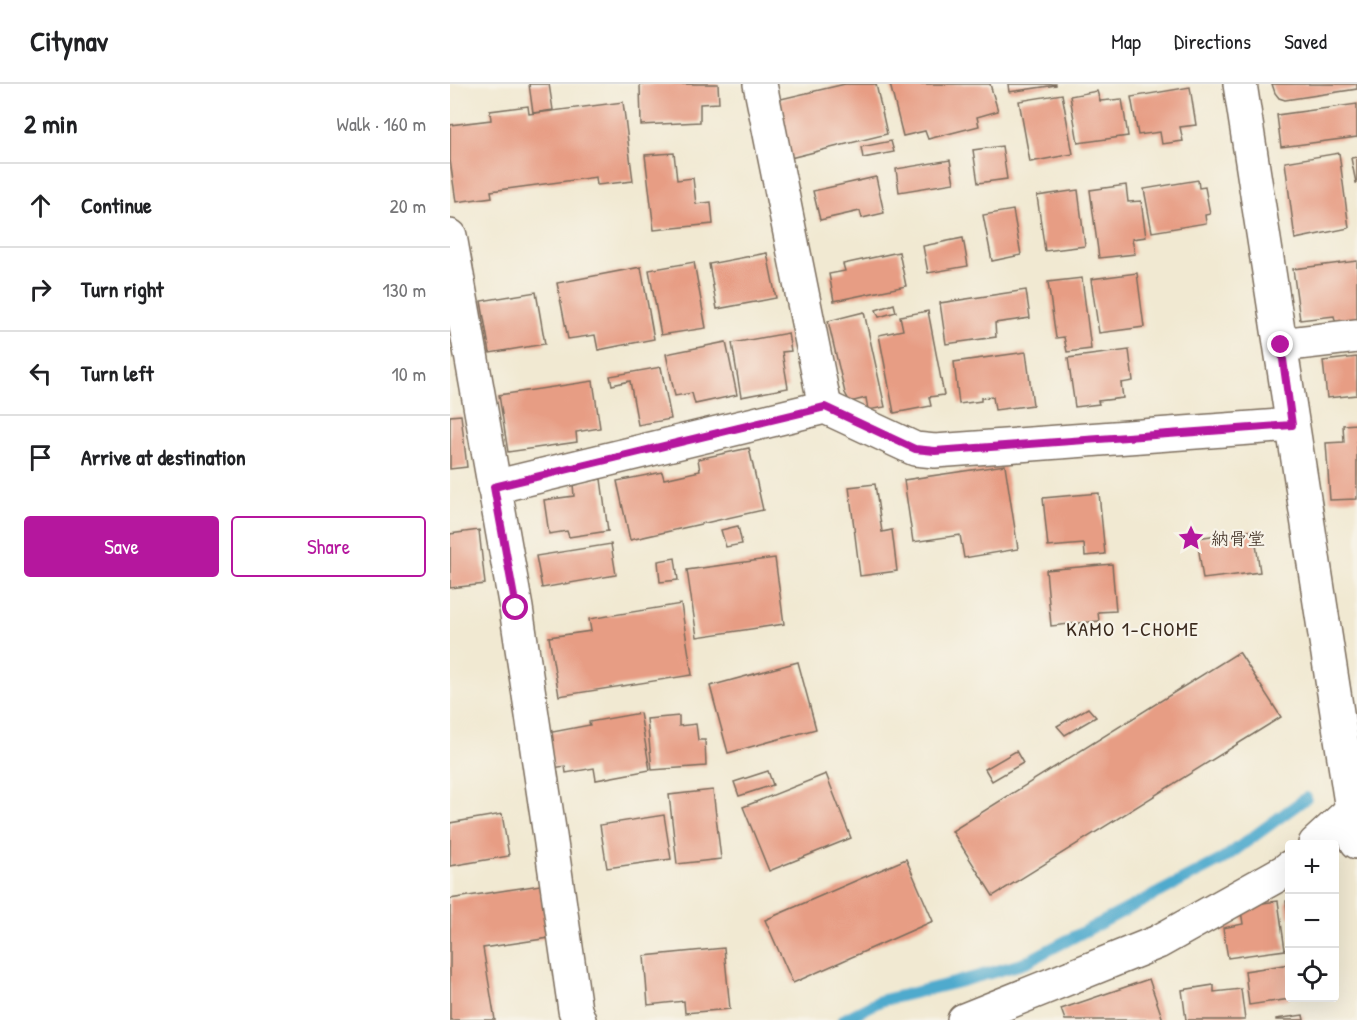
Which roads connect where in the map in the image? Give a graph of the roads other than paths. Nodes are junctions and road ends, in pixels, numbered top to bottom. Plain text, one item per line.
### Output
1 (760, 84) edge
2 (1239, 84) edge
3 (450, 236) edge
4 (1357, 336) edge
5 (1281, 345) junction
6 (825, 407) junction
7 (1292, 425) junction
8 (494, 487) junction
9 (1354, 809) edge
10 (1319, 840) edge
11 (1357, 842) edge
12 (1285, 870) edge
13 (579, 1020) edge
14 (964, 1020) edge

1 - 6 street
2 - 5 street
3 - 8 street
4 - 5 street
5 - 7 street
6 - 7 street
6 - 8 street
7 - 9 street
8 - 13 street
9 - 10 street
9 - 11 street
12 - 14 street

